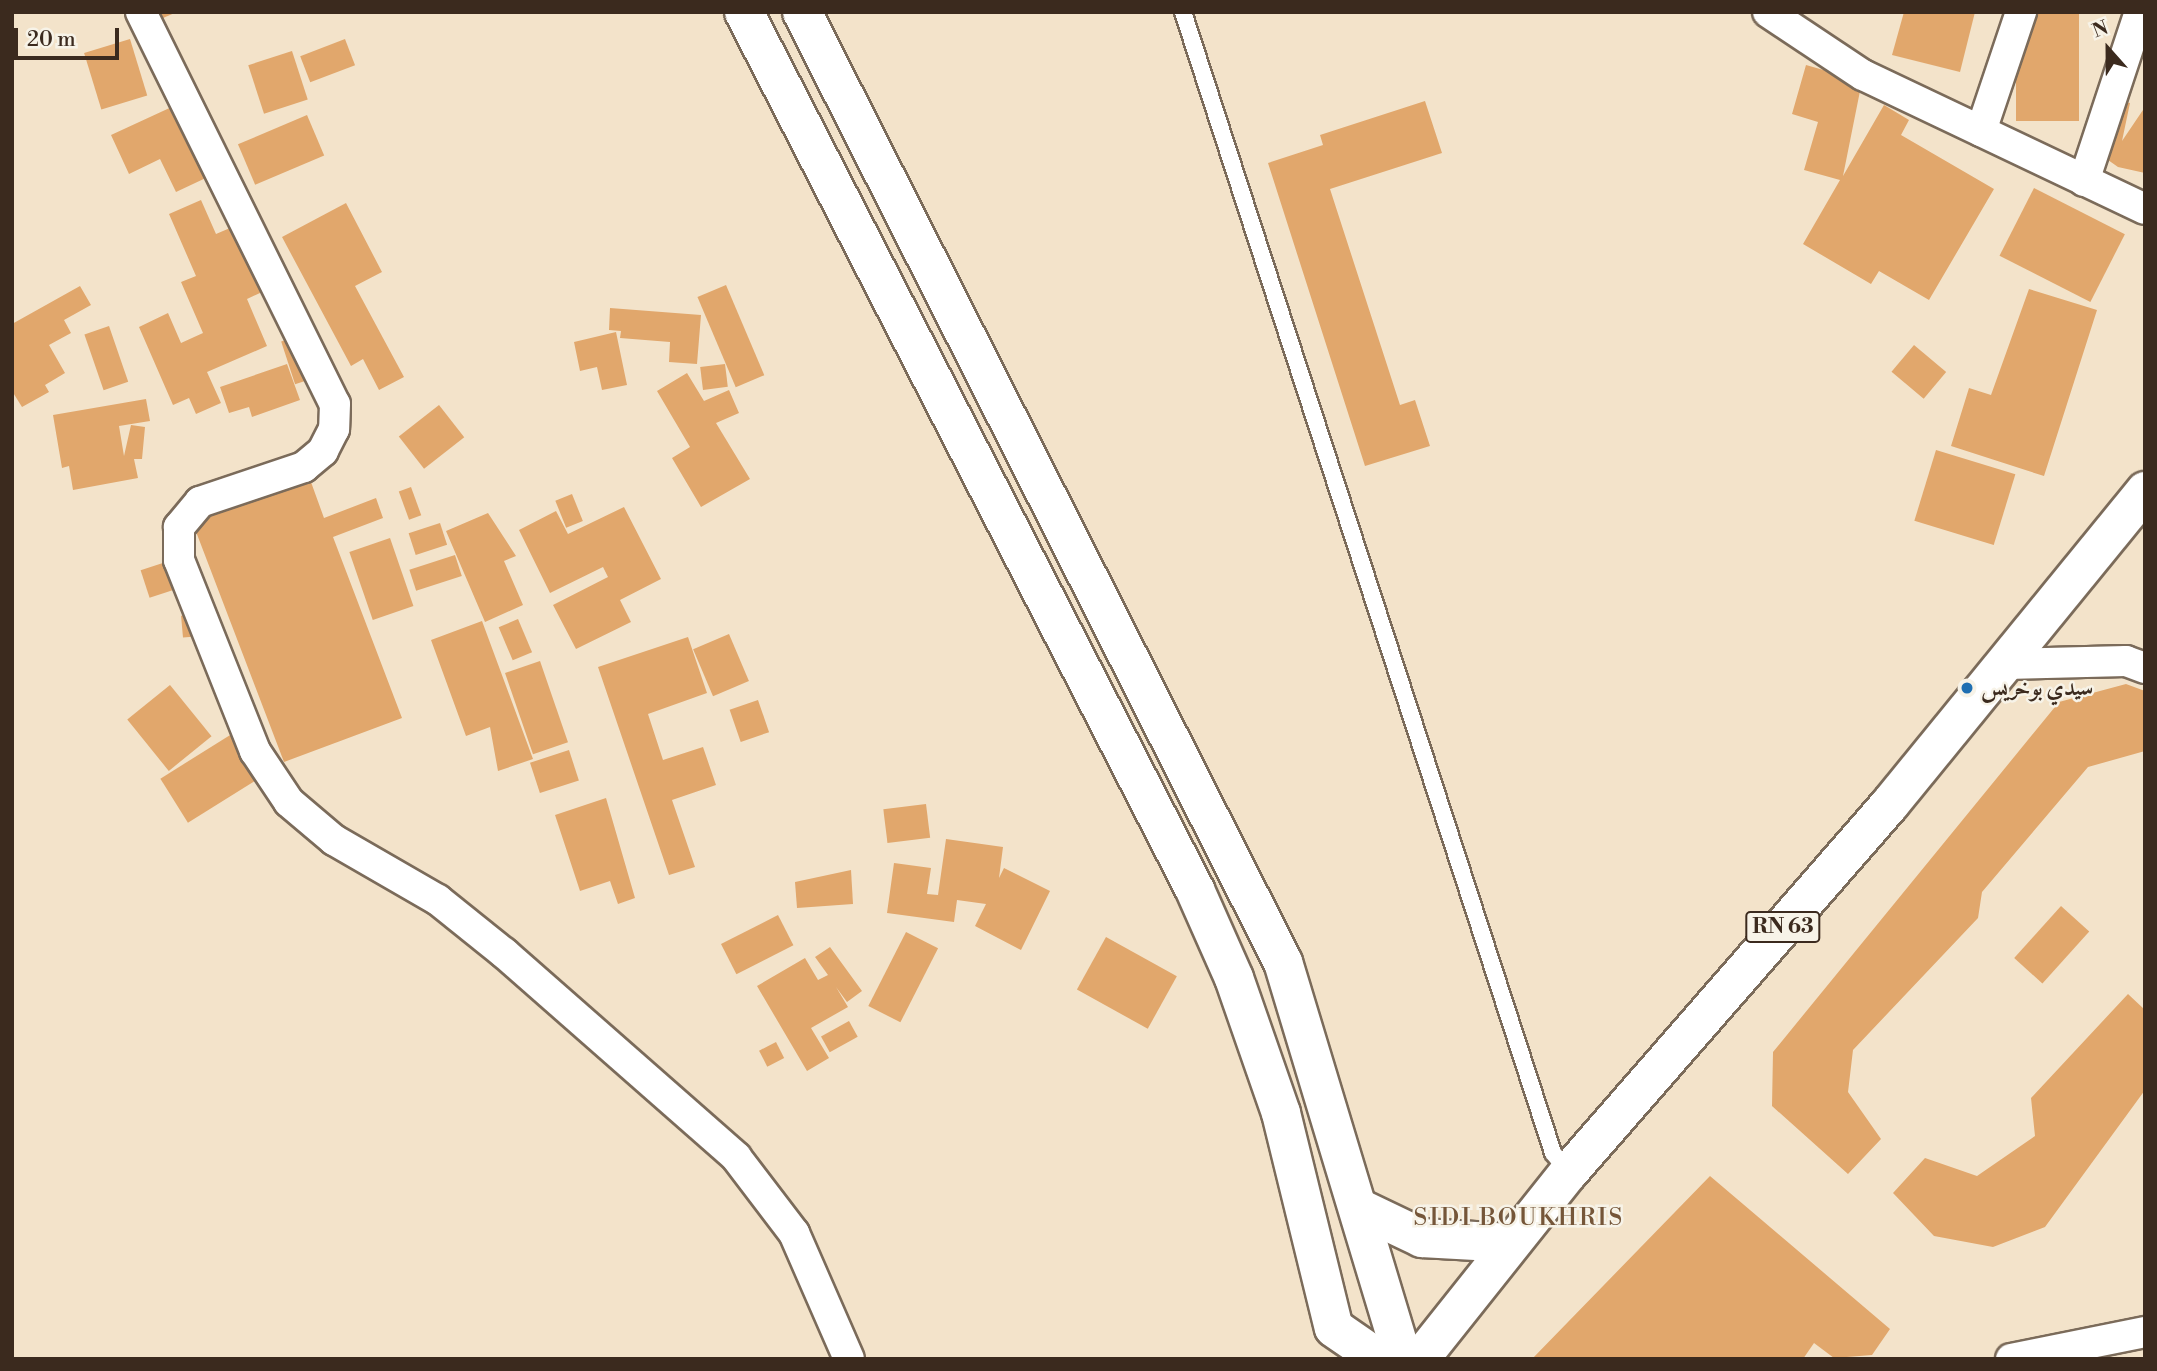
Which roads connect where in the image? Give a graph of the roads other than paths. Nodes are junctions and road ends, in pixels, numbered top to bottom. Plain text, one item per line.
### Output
1 (141, 12) edge
2 (744, 12) edge
3 (802, 12) edge
4 (1184, 12) edge
5 (1768, 12) edge
6 (2021, 12) edge
7 (2140, 12) edge
8 (1981, 131) junction
9 (2084, 181) junction
10 (2145, 209) edge
11 (2144, 493) edge
12 (2006, 664) junction
13 (2145, 668) edge
14 (1569, 1172) junction
15 (1359, 1208) junction
16 (1511, 1243) junction
17 (2145, 1332) edge
18 (849, 1359) edge
19 (1379, 1359) edge
20 (1403, 1359) edge
21 (1420, 1359) edge
22 (2011, 1359) edge

1 - 18 street
2 - 19 main road
3 - 15 main road
4 - 14 lane
5 - 8 street
6 - 8 street
7 - 9 street
8 - 9 street
9 - 10 street
11 - 12 main road, RN 63
12 - 13 street
12 - 14 main road, RN 63
14 - 16 main road, RN 63
15 - 16 main road
15 - 20 main road
16 - 21 main road, RN 63
17 - 22 street

